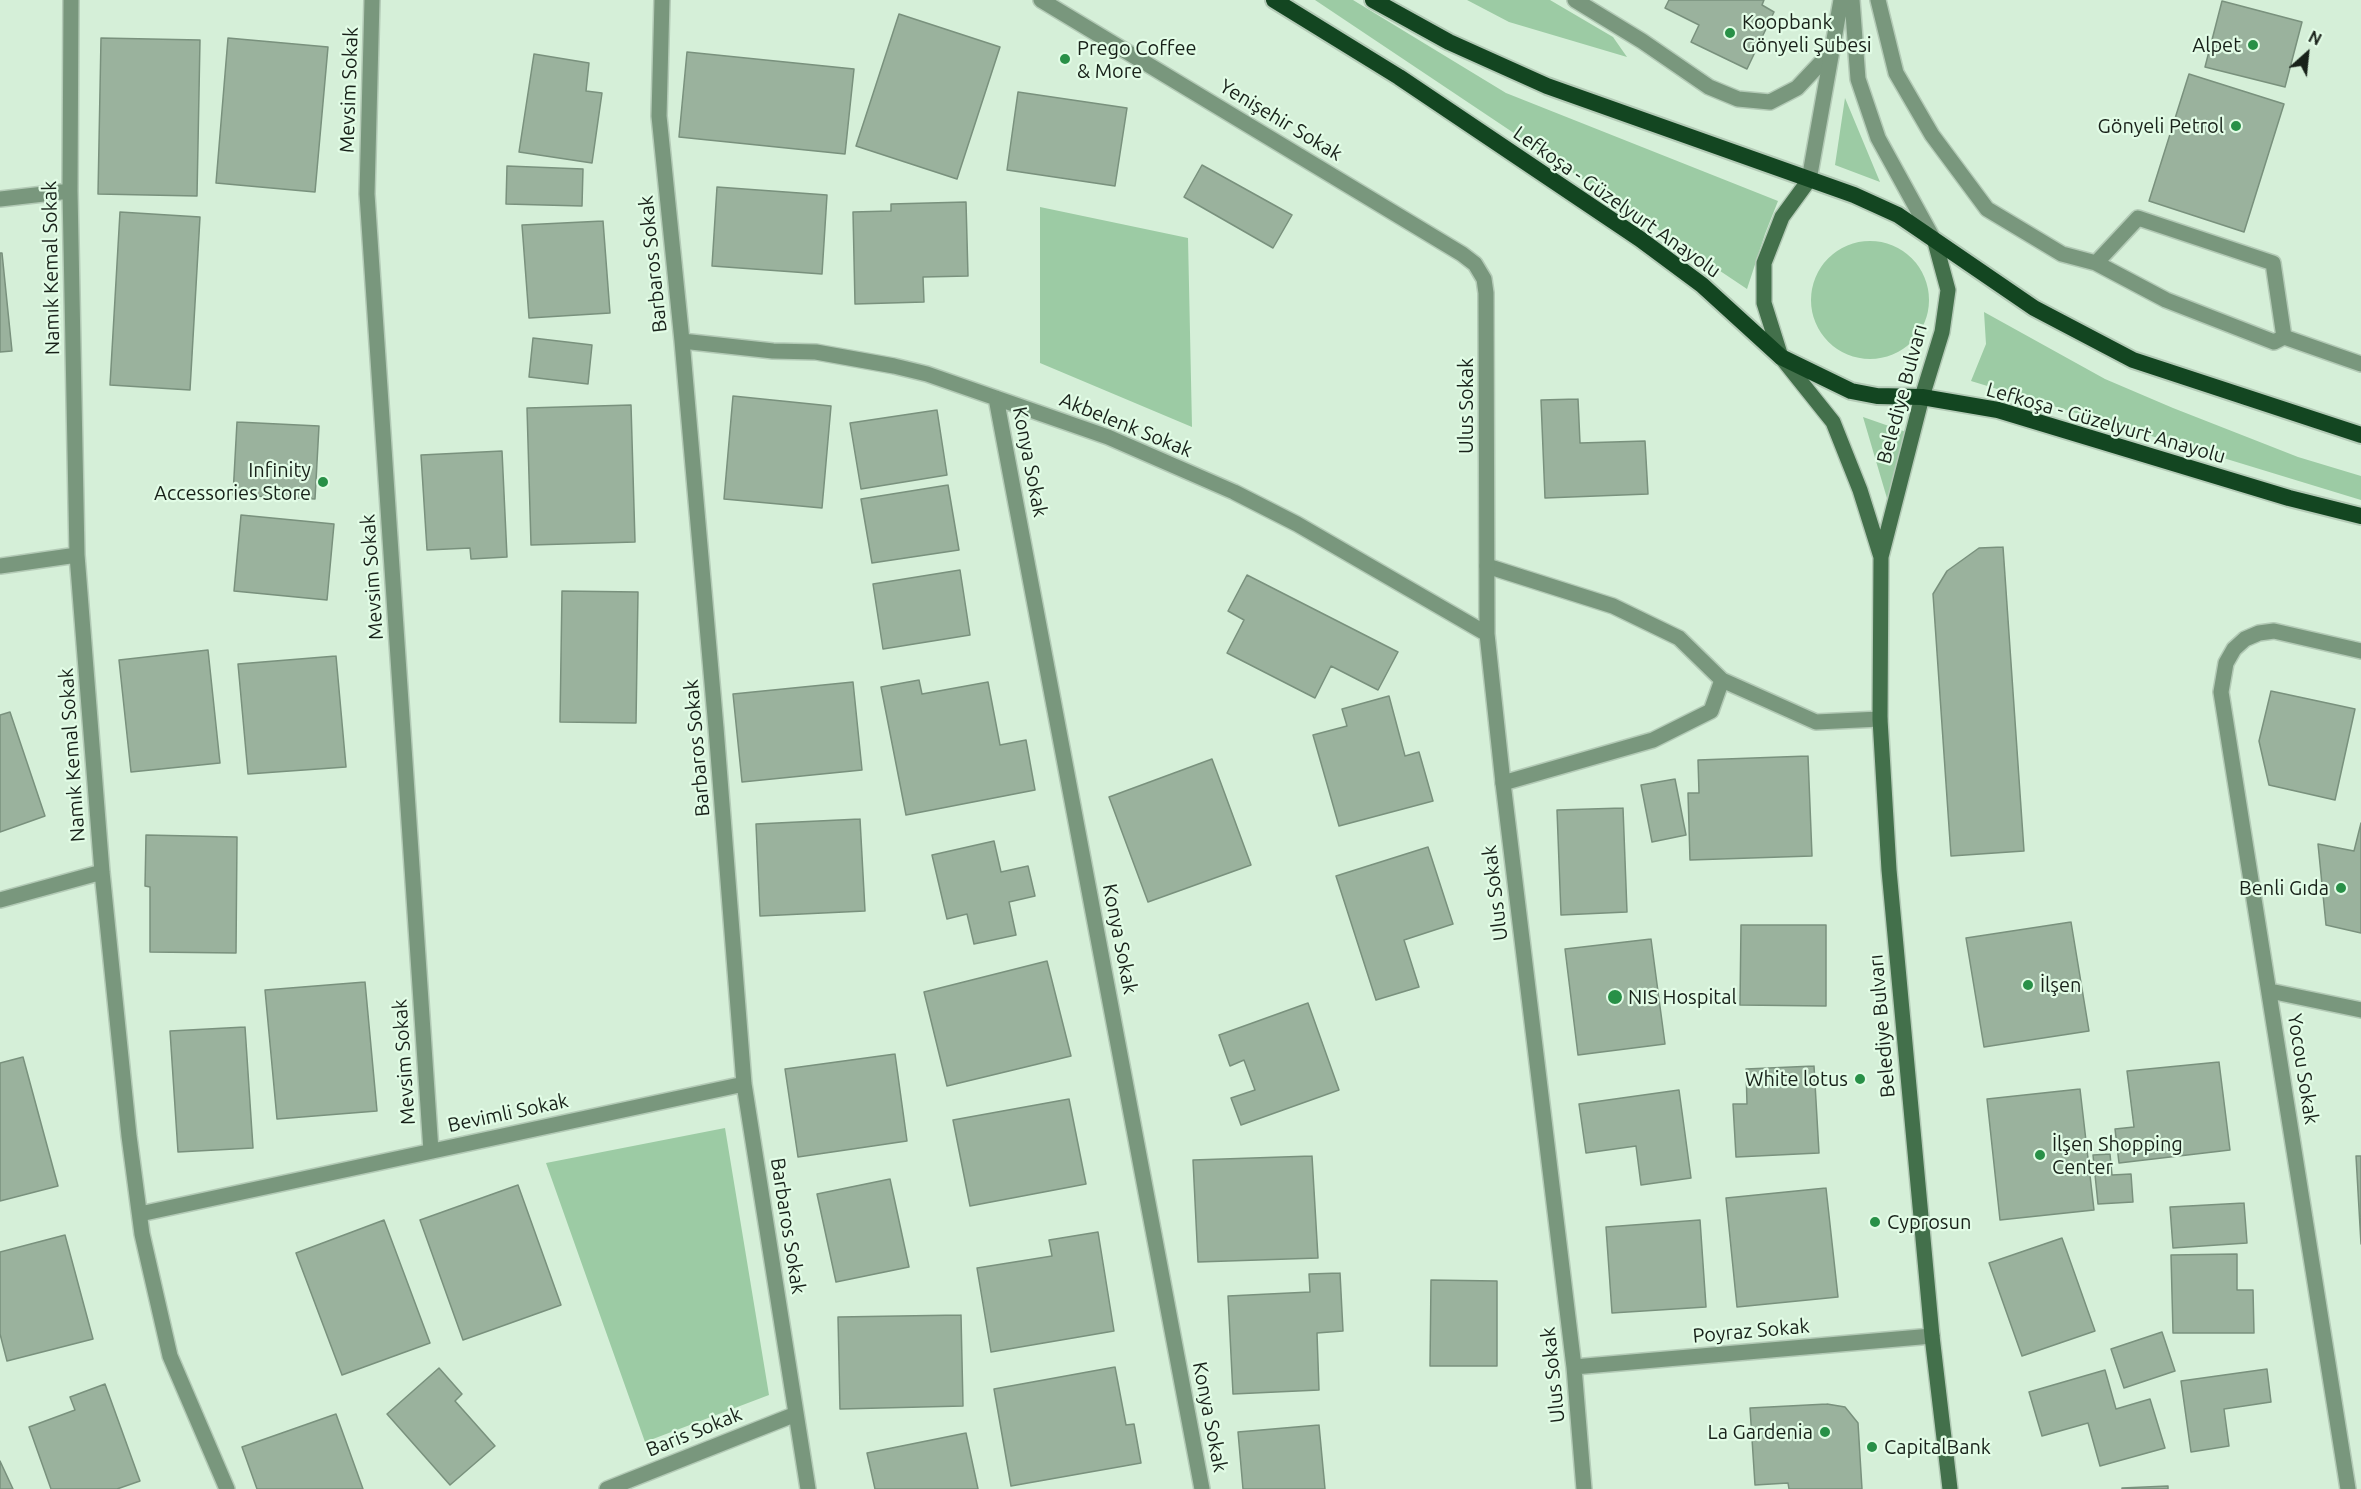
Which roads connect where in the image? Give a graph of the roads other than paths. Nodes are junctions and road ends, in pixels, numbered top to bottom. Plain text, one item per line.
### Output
1 (71, 0) edge
2 (372, 0) edge
3 (662, 0) edge
4 (1041, 0) edge
5 (1274, 0) edge
6 (1373, 0) edge
7 (1575, 0) edge
8 (1841, 0) edge
9 (1852, 0) edge
10 (1878, 0) edge
11 (1831, 52) junction
12 (1809, 180) junction
13 (70, 191) junction
14 (0, 199) edge
15 (1935, 242) junction
16 (2096, 263) junction
17 (1486, 289) joint
18 (2284, 337) junction
19 (682, 341) junction
20 (1781, 357) junction
21 (2361, 363) edge
22 (1922, 397) junction
23 (996, 398) junction
24 (2361, 435) edge
25 (2361, 516) edge
26 (77, 555) junction
27 (1881, 557) junction
28 (0, 566) edge
29 (1487, 566) junction
30 (1487, 634) junction
31 (2361, 651) edge
32 (1722, 680) junction
33 (1880, 719) junction
34 (1503, 783) junction
35 (102, 872) junction
36 (0, 900) edge
37 (2270, 991) junction
38 (2361, 1010) edge
39 (744, 1084) junction
40 (431, 1150) junction
41 (140, 1214) junction
42 (1932, 1336) junction
43 (1574, 1367) junction
44 (796, 1414) junction
45 (227, 1489) edge
46 (607, 1489) edge
47 (808, 1489) edge
48 (1202, 1489) edge
49 (1584, 1489) edge
50 (1950, 1489) edge
51 (2348, 1489) edge

1 - 13 street, Namık Kemal Sokak
2 - 40 street, Mevsim Sokak
3 - 19 street, Barbaros Sokak
4 - 17 street, Yenişehir Sokak
5 - 20 highway, Lefkoşa - Güzelyurt Anayolu
6 - 12 highway
7 - 11 street
8 - 11 street
9 - 15 street
10 - 16 street
11 - 12 street
12 - 15 highway
12 - 20 main road, Belediye Bulvarı
13 - 14 street
13 - 26 street, Namık Kemal Sokak
15 - 22 main road, Belediye Bulvarı
15 - 24 highway
16 - 18 street
16 - 18 street
17 - 29 street, Ulus Sokak
18 - 21 street
19 - 23 street, Akbelenk Sokak
19 - 39 street, Barbaros Sokak
20 - 22 highway, Lefkoşa - Güzelyurt Anayolu
20 - 27 main road, Belediye Bulvarı
22 - 25 highway, Lefkoşa - Güzelyurt Anayolu
22 - 27 main road, Belediye Bulvarı
23 - 30 street, Akbelenk Sokak
23 - 48 street, Konya Sokak
26 - 28 street
26 - 35 street, Namık Kemal Sokak
27 - 33 main road, Belediye Bulvarı
29 - 30 street, Ulus Sokak
29 - 32 street
30 - 34 street, Ulus Sokak
31 - 37 street, Yocou Sokak
32 - 33 street
32 - 34 street
33 - 42 main road, Belediye Bulvarı
34 - 43 street, Ulus Sokak
35 - 36 street
35 - 41 street, Namık Kemal Sokak
37 - 38 street
37 - 51 street, Yocou Sokak
39 - 40 street, Bevimli Sokak
39 - 44 street, Barbaros Sokak
40 - 41 street, Bevimli Sokak
41 - 45 street, Namık Kemal Sokak
42 - 43 street, Poyraz Sokak
42 - 50 main road, Belediye Bulvarı
43 - 49 street, Ulus Sokak
44 - 46 street, Baris Sokak
44 - 47 street, Barbaros Sokak

